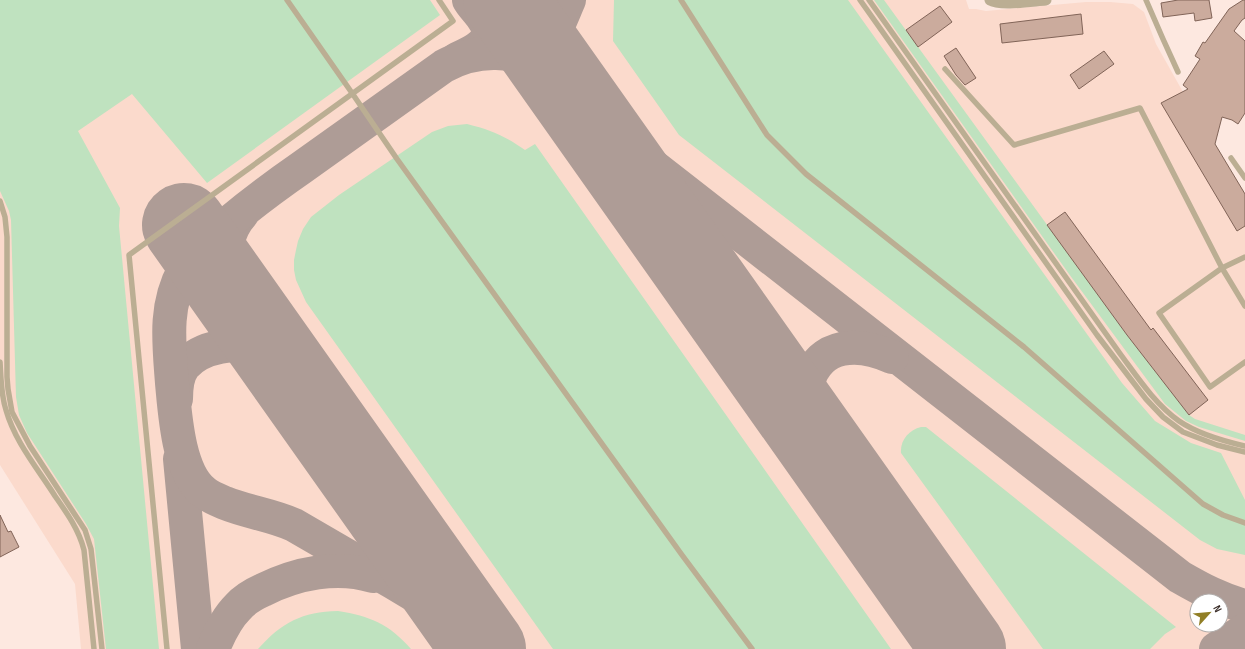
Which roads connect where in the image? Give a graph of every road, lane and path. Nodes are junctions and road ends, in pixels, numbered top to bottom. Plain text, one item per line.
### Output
1 (287, 0) edge
2 (439, 0) edge
3 (681, 0) edge
4 (860, 0) edge
5 (869, 0) edge
6 (990, 0) edge
7 (1046, 0) edge
8 (1146, 0) edge
9 (945, 69) dead end
10 (1178, 72) dead end
11 (352, 93) junction
12 (1231, 158) dead end
13 (1245, 178) edge
14 (0, 201) edge
15 (1245, 256) edge
16 (1222, 268) junction
17 (1245, 306) edge
18 (0, 362) edge
19 (1245, 362) edge
20 (1245, 446) edge
21 (1245, 452) edge
22 (1245, 523) edge
23 (94, 649) edge
24 (102, 649) edge
25 (167, 649) edge
26 (752, 649) edge

1 - 11 lane
2 - 11 lane
3 - 22 lane
4 - 21 lane
5 - 20 lane
6 - 7 street
8 - 10 lane
9 - 16 lane
11 - 25 lane
11 - 26 lane
12 - 13 lane
14 - 24 lane
15 - 16 lane
16 - 17 lane
16 - 19 lane
18 - 23 lane

